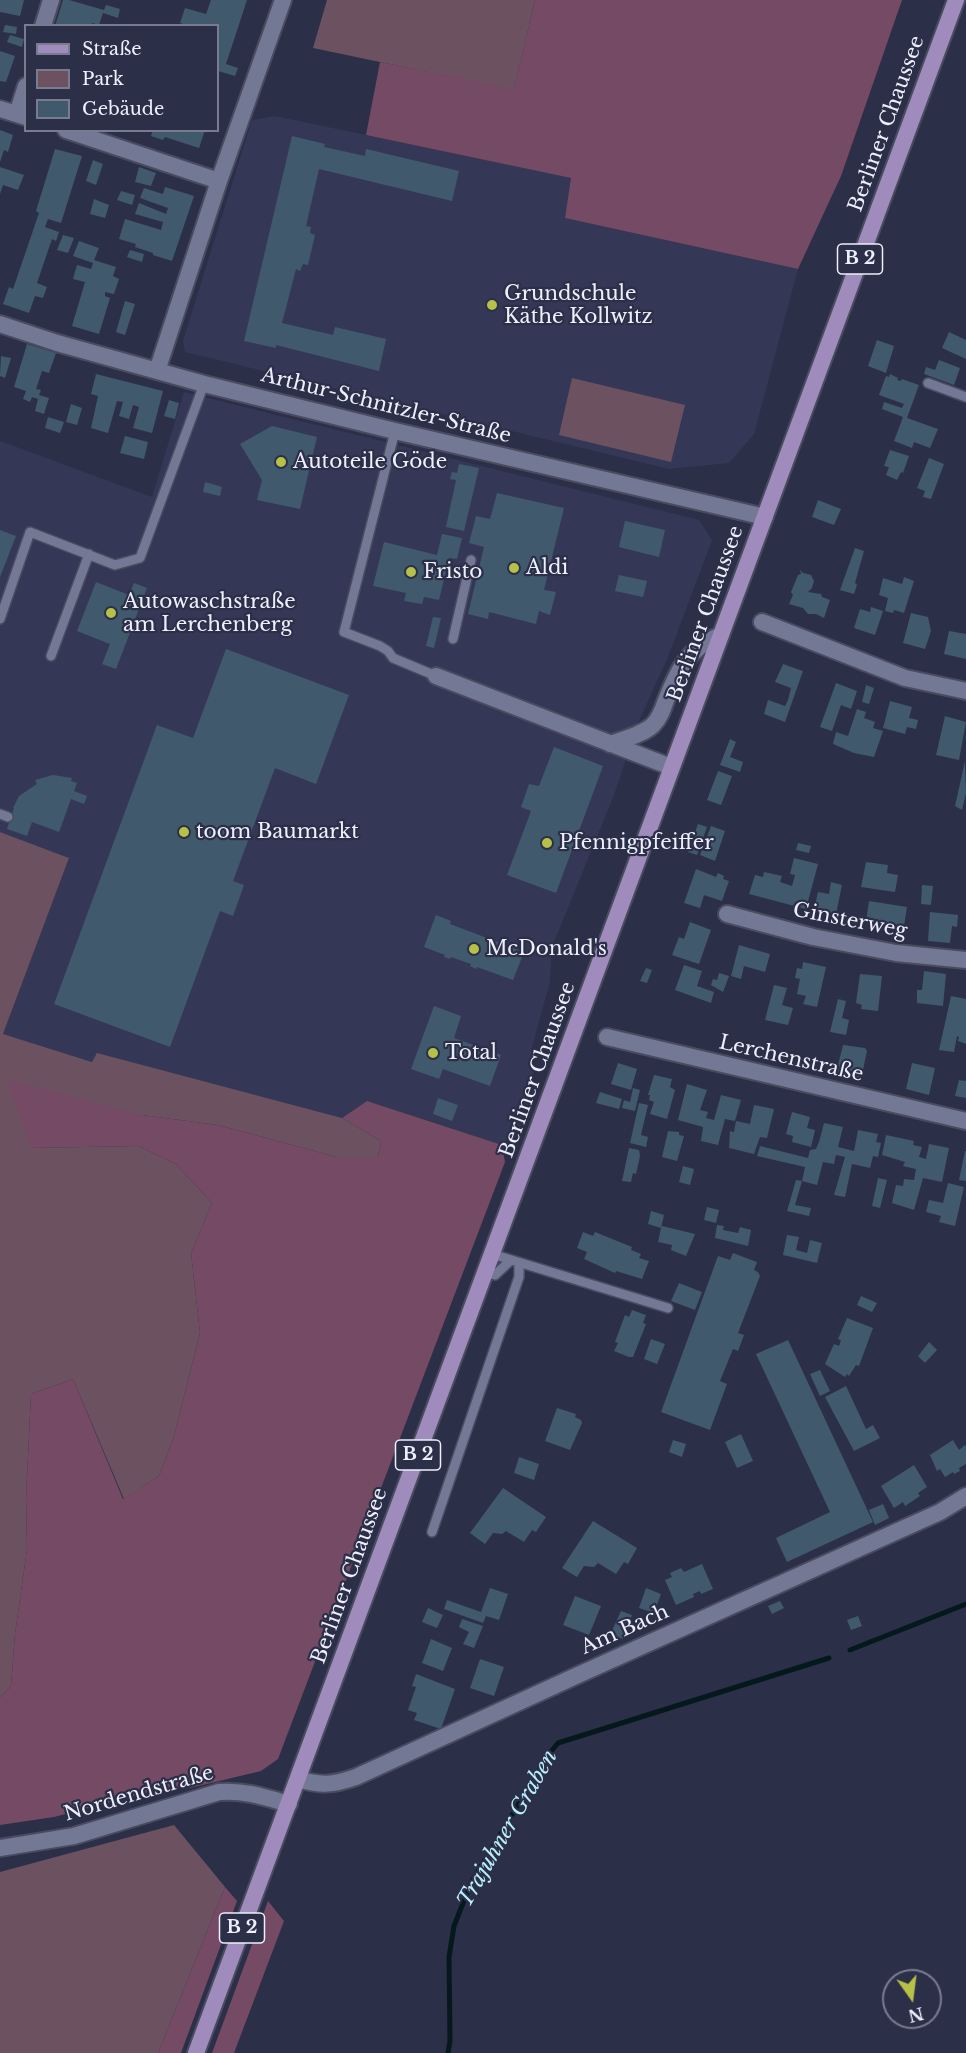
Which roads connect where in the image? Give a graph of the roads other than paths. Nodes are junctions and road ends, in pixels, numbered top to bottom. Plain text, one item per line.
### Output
1 (51, 0) edge
2 (283, 0) edge
3 (956, 0) edge
4 (44, 24) edge
5 (24, 98) edge
6 (0, 109) edge
7 (21, 116) edge
8 (72, 132) edge
9 (219, 181) junction
10 (0, 324) edge
11 (158, 371) junction
12 (928, 382) dead end
13 (204, 384) junction
14 (966, 396) edge
15 (395, 431) junction
16 (765, 518) junction
17 (89, 554) junction
18 (471, 560) dead end
19 (0, 619) edge
20 (762, 622) dead end
21 (721, 635) junction
22 (453, 639) dead end
23 (51, 656) dead end
24 (436, 675) joint
25 (966, 691) edge
26 (610, 744) junction
27 (671, 767) junction
28 (728, 914) dead end
29 (966, 960) edge
30 (607, 1037) dead end
31 (966, 1121) edge
32 (492, 1254) junction
33 (515, 1261) junction
34 (486, 1272) junction
35 (668, 1308) dead end
36 (966, 1496) edge
37 (432, 1532) dead end
38 (298, 1779) junction
39 (288, 1804) junction
40 (0, 1848) edge
41 (196, 2053) edge

1 - 4 street
2 - 9 street
3 - 16 main road, Berliner Chaussee / B 2
5 - 7 street
6 - 7 street
8 - 9 street
9 - 11 street
10 - 11 street, Arthur-Schnitzler-Straße
11 - 13 street, Arthur-Schnitzler-Straße
12 - 14 lane
13 - 15 street, Arthur-Schnitzler-Straße
13 - 17 lane
15 - 16 street, Arthur-Schnitzler-Straße
15 - 24 lane
16 - 21 main road, Berliner Chaussee / B 2
17 - 19 lane
17 - 23 lane
18 - 22 lane
20 - 25 street
21 - 26 street
21 - 27 main road, Berliner Chaussee / B 2
24 - 26 street
26 - 27 street
27 - 32 main road, Berliner Chaussee / B 2
28 - 29 street, Ginsterweg
30 - 31 street, Lerchenstraße
32 - 33 lane
32 - 34 main road, Berliner Chaussee / B 2
33 - 34 lane
33 - 35 lane
33 - 37 lane
34 - 38 main road, Berliner Chaussee / B 2
36 - 38 street, Am Bach
38 - 39 main road, Berliner Chaussee / B 2
39 - 40 street, Nordendstraße
39 - 41 main road, Berliner Chaussee / B 2

